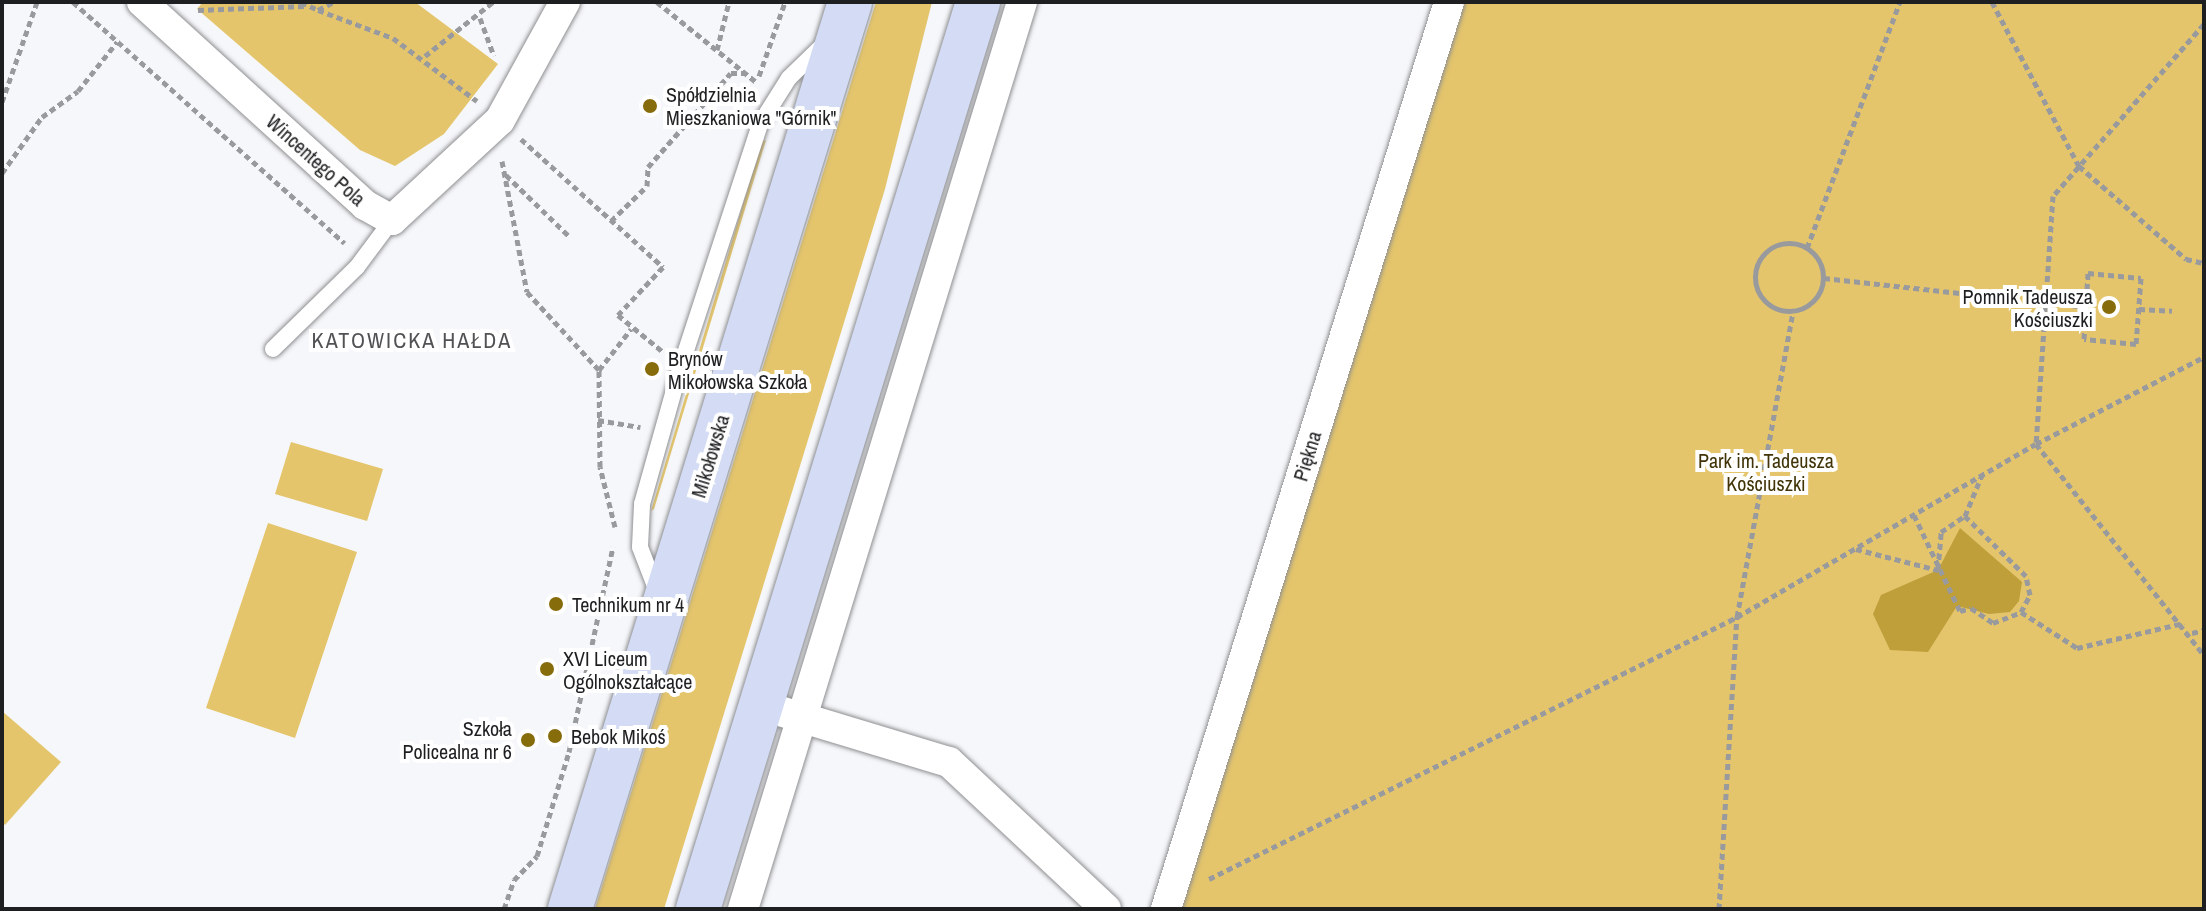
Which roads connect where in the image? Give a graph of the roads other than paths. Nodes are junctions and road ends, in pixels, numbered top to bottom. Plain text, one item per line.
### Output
1 (142, 2) edge
2 (565, 2) edge
3 (978, 2) edge
4 (1022, 2) edge
5 (1449, 2) edge
6 (847, 13) edge
7 (392, 220) junction
8 (273, 349) dead end
9 (782, 712) junction
10 (1167, 904) edge
11 (570, 909) edge
12 (698, 909) edge
13 (743, 909) edge
14 (1106, 909) edge

1 - 7 street, Wincentego Pola
2 - 7 street
3 - 9 main road
4 - 9 street
5 - 10 street, Piękna
6 - 11 main road, Mikołowska
7 - 8 lane
9 - 12 main road
9 - 13 street
9 - 14 street

